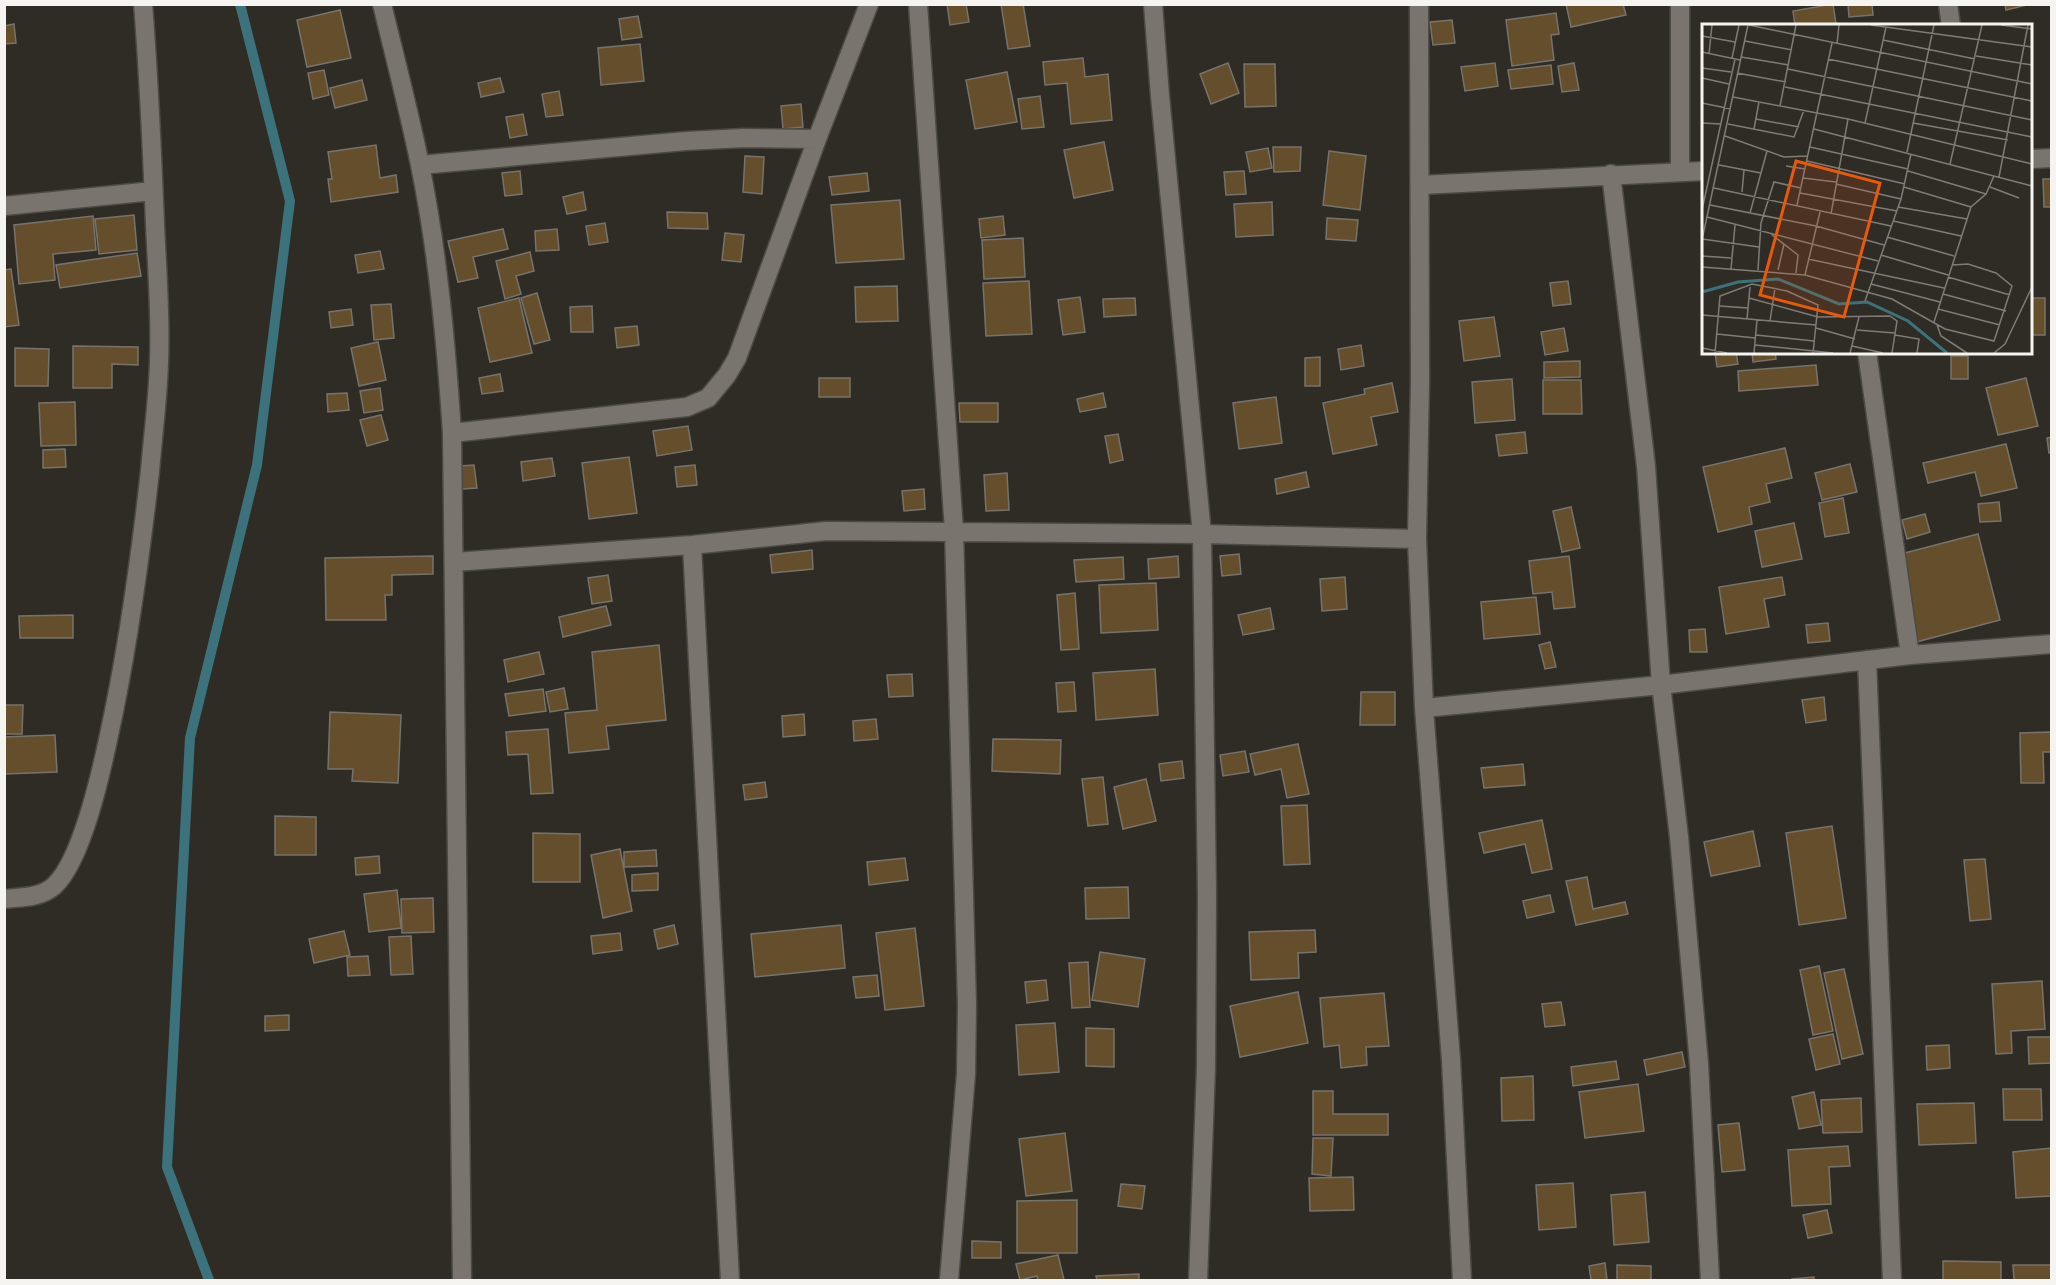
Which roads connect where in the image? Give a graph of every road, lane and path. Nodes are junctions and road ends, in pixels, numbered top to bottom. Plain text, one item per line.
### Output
1 (143, 4) edge
2 (382, 4) edge
3 (869, 4) edge
4 (918, 4) edge
5 (1153, 4) edge
6 (1419, 4) edge
7 (1680, 4) edge
8 (1948, 4) edge
9 (1951, 24) edge
10 (817, 139) junction
11 (2052, 158) edge
12 (2032, 159) edge
13 (420, 165) junction
14 (1702, 171) edge
15 (1680, 172) junction
16 (1611, 174) junction
17 (1420, 185) junction
18 (153, 191) junction
19 (4, 206) edge
20 (1867, 354) edge
21 (452, 433) junction
22 (954, 531) junction
23 (1202, 534) junction
24 (1417, 539) junction
25 (692, 545) junction
26 (454, 562) junction
27 (2052, 644) edge
28 (1910, 655) junction
29 (1867, 660) junction
30 (1661, 685) junction
31 (1424, 708) junction
32 (4, 898) edge
33 (462, 1281) edge
34 (730, 1281) edge
35 (949, 1281) edge
36 (1198, 1281) edge
37 (1462, 1281) edge
38 (1710, 1281) edge
39 (1892, 1281) edge

1 - 18 street
2 - 13 street
3 - 10 street
4 - 22 street
5 - 23 street
6 - 17 street
7 - 15 street
8 - 9 street
10 - 13 street
10 - 21 street
11 - 12 street
13 - 21 street
14 - 15 street
15 - 16 street
16 - 17 street
16 - 30 street
17 - 24 street
18 - 19 street
18 - 32 street
20 - 28 street
21 - 26 street
22 - 23 street
22 - 25 street
22 - 35 street
23 - 24 street
23 - 36 street
24 - 31 street
25 - 26 street
25 - 34 street
26 - 33 street
27 - 28 street
28 - 29 street
29 - 30 street
29 - 39 street
30 - 31 street
30 - 38 street
31 - 37 street

